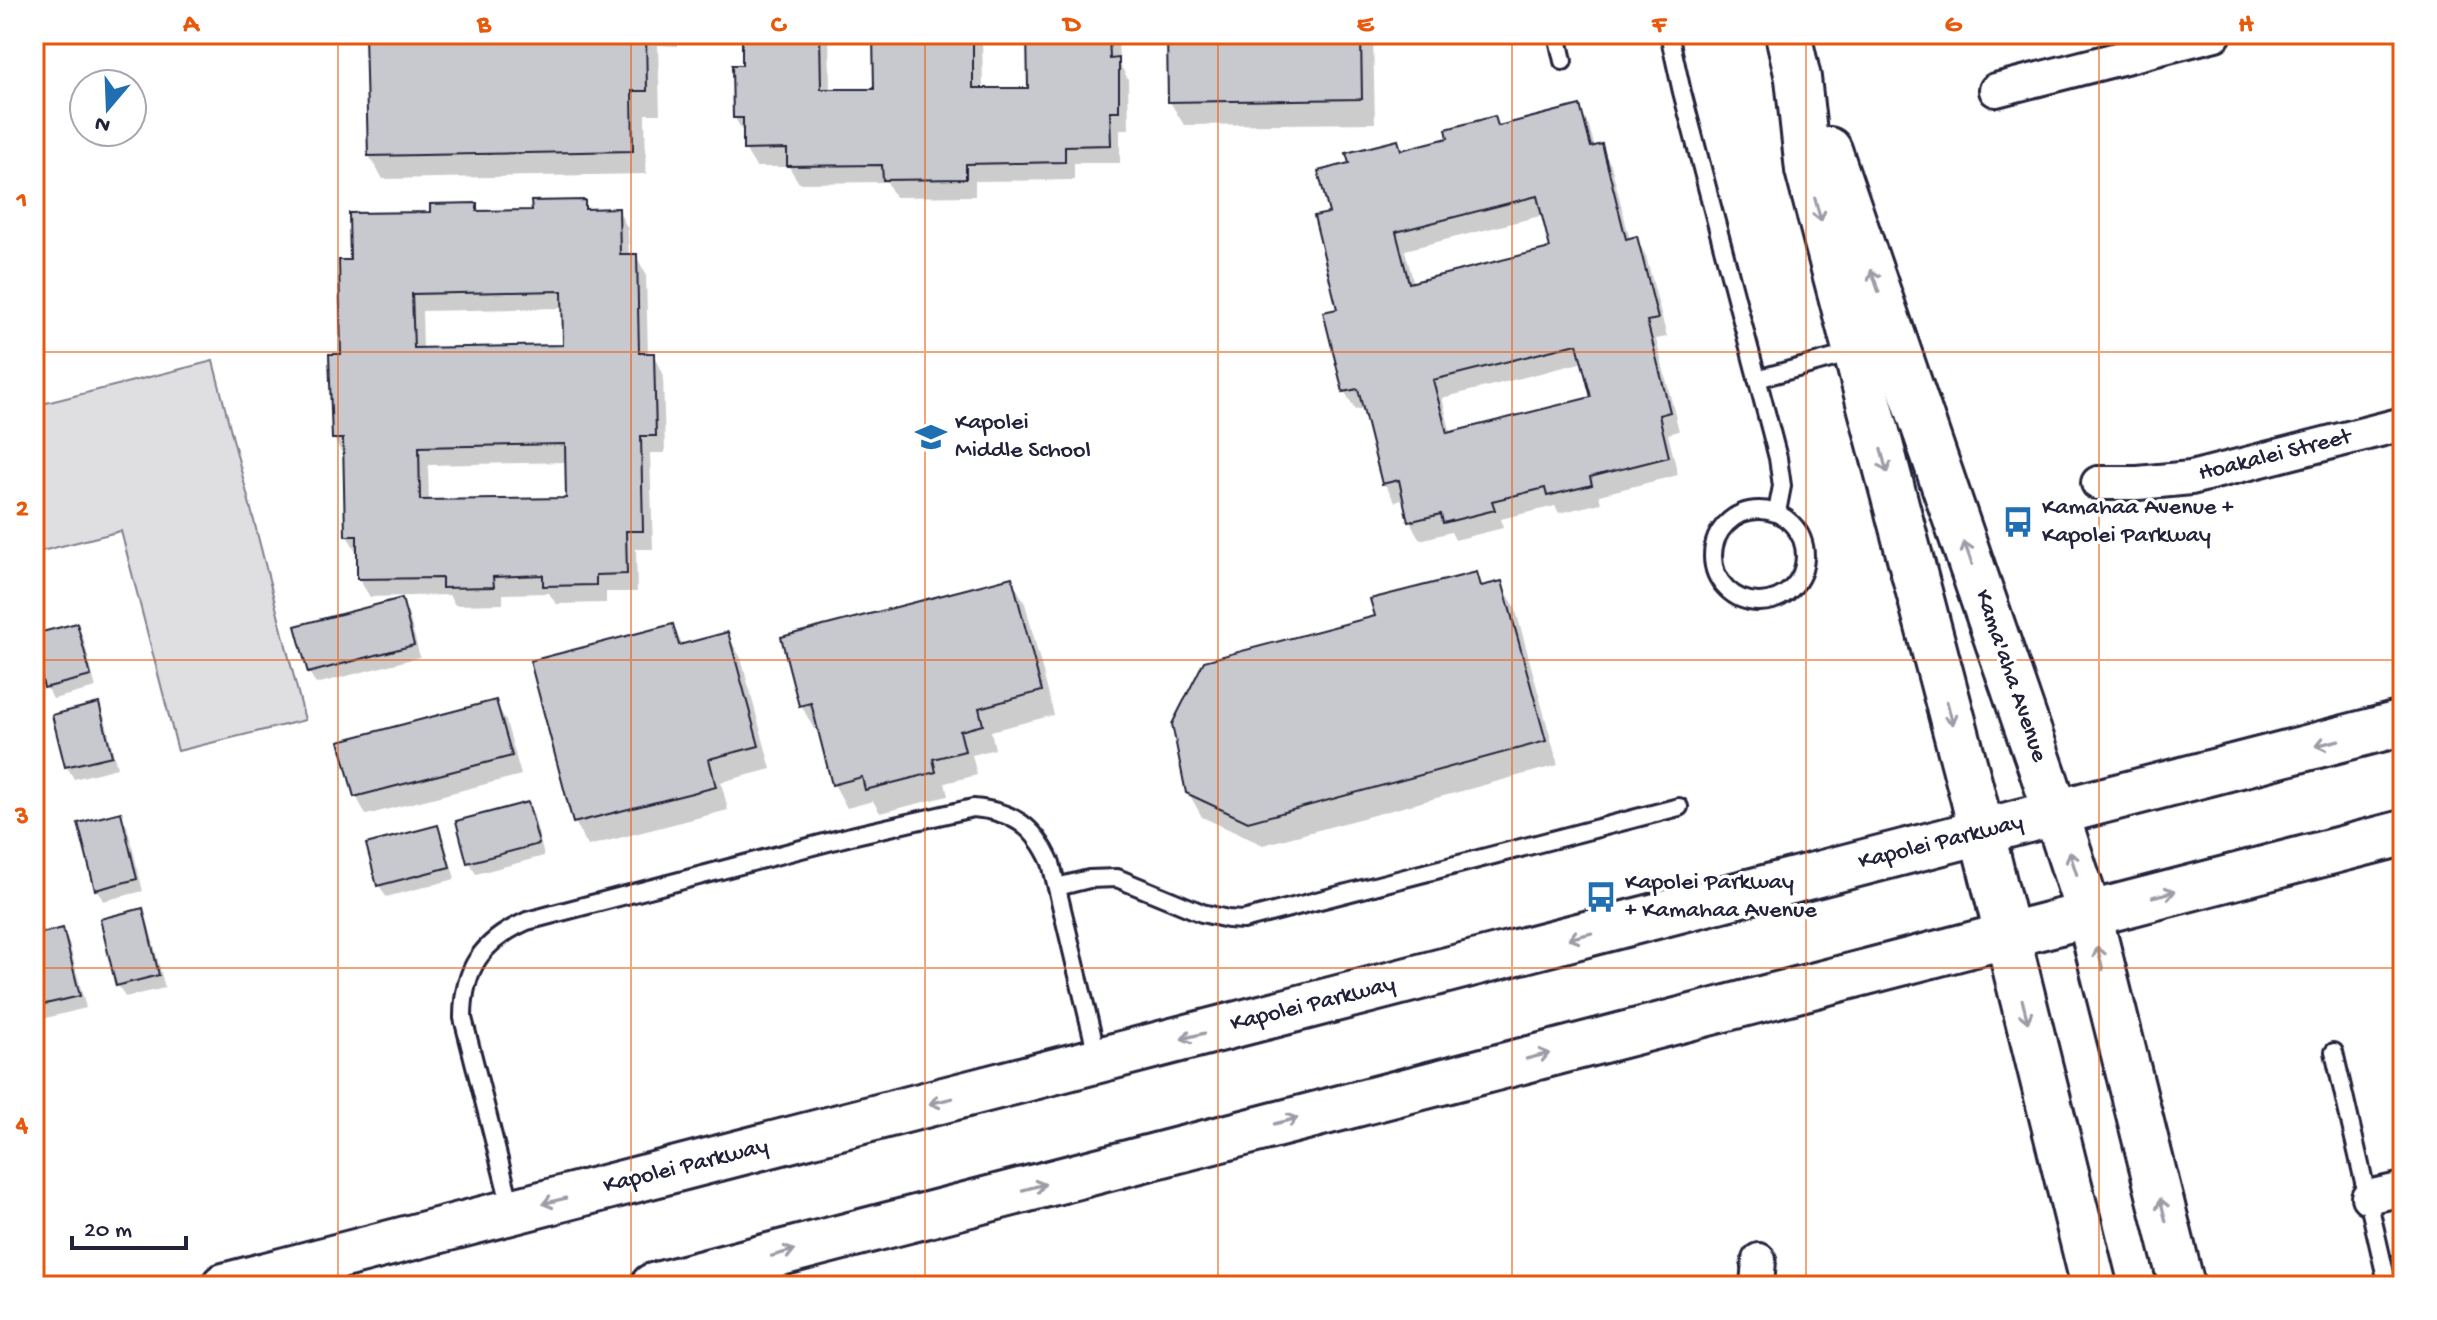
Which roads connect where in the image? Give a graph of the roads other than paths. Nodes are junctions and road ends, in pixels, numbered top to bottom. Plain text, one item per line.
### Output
1 (1557, 34) edge
2 (1669, 34) edge
3 (1788, 34) edge
4 (2215, 34) edge
5 (1563, 61) dead end
6 (1996, 90) dead end
7 (1875, 346) junction
8 (1757, 379) junction
9 (2403, 424) edge
10 (2098, 483) dead end
11 (1777, 512) junction
12 (2403, 723) edge
13 (1679, 807) dead end
14 (2056, 813) junction
15 (1981, 832) junction
16 (2403, 833) edge
17 (1057, 887) junction
18 (2089, 914) junction
19 (2006, 935) junction
20 (2334, 1052) dead end
21 (1098, 1060) junction
22 (2403, 1189) edge
23 (2368, 1197) junction
24 (512, 1211) junction
25 (224, 1286) edge
26 (653, 1286) edge
27 (2094, 1286) edge
28 (2182, 1286) edge
29 (2388, 1286) edge

1 - 5 lane
2 - 8 lane
3 - 7 main road, Kama'aha Avenue
4 - 6 street
7 - 8 lane
14 -> 7 main road, Kama'aha Avenue
7 -> 15 main road, Kama'aha Avenue
8 - 11 lane
9 - 10 street, Hoakalei Street
11 - 11 lane
12 -> 14 main road, Kapolei Parkway
13 - 17 lane
14 - 15 main road, Kapolei Parkway
18 -> 14 main road, Kama'aha Avenue
15 - 19 main road, Kama'aha Avenue
15 -> 21 main road, Kapolei Parkway
18 -> 16 main road
17 - 21 lane
17 - 24 lane
18 - 19 main road
28 -> 18 main road, Kama'aha Avenue
26 -> 19 main road
19 -> 27 main road, Kama'aha Avenue
20 - 23 lane
21 -> 24 main road, Kapolei Parkway
22 - 23 street
23 - 29 lane
24 - 25 main road, Kapolei Parkway

